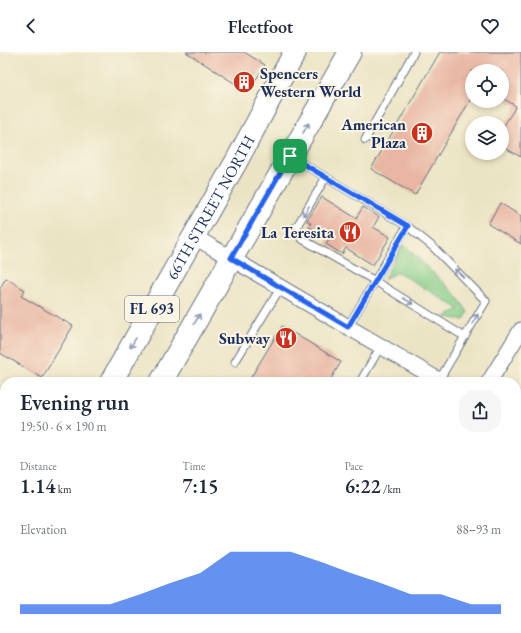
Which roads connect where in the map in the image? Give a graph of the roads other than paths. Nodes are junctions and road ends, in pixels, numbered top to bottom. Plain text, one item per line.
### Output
1 (296, 52) edge
2 (350, 52) edge
3 (414, 52) edge
4 (364, 140) dead end
5 (290, 156) junction
6 (326, 177) junction
7 (408, 226) junction
8 (193, 236) junction
9 (231, 258) junction
10 (375, 281) junction
11 (281, 287) junction
12 (348, 327) junction
13 (521, 330) edge
14 (465, 337) junction
15 (381, 346) junction
16 (235, 362) dead end
17 (114, 377) edge
18 (164, 377) edge
19 (363, 377) edge
20 (434, 377) edge
21 (443, 377) edge
22 (492, 377) edge

1 - 8 main road, 66TH STREET NORTH / FL 693
5 -> 2 main road, FL 693
3 - 4 lane
5 - 6 lane
5 - 9 main road, FL 693
6 - 7 lane
6 -> 10 lane
7 - 10 lane
14 -> 7 lane
8 - 9 street
8 -> 17 main road, 66TH STREET NORTH / FL 693
9 - 11 street
18 -> 9 main road, FL 693
10 - 12 lane
10 -> 14 lane
11 - 12 street
11 - 16 lane
12 - 15 street
13 - 22 street
14 - 21 lane
15 - 19 lane
15 - 20 street

